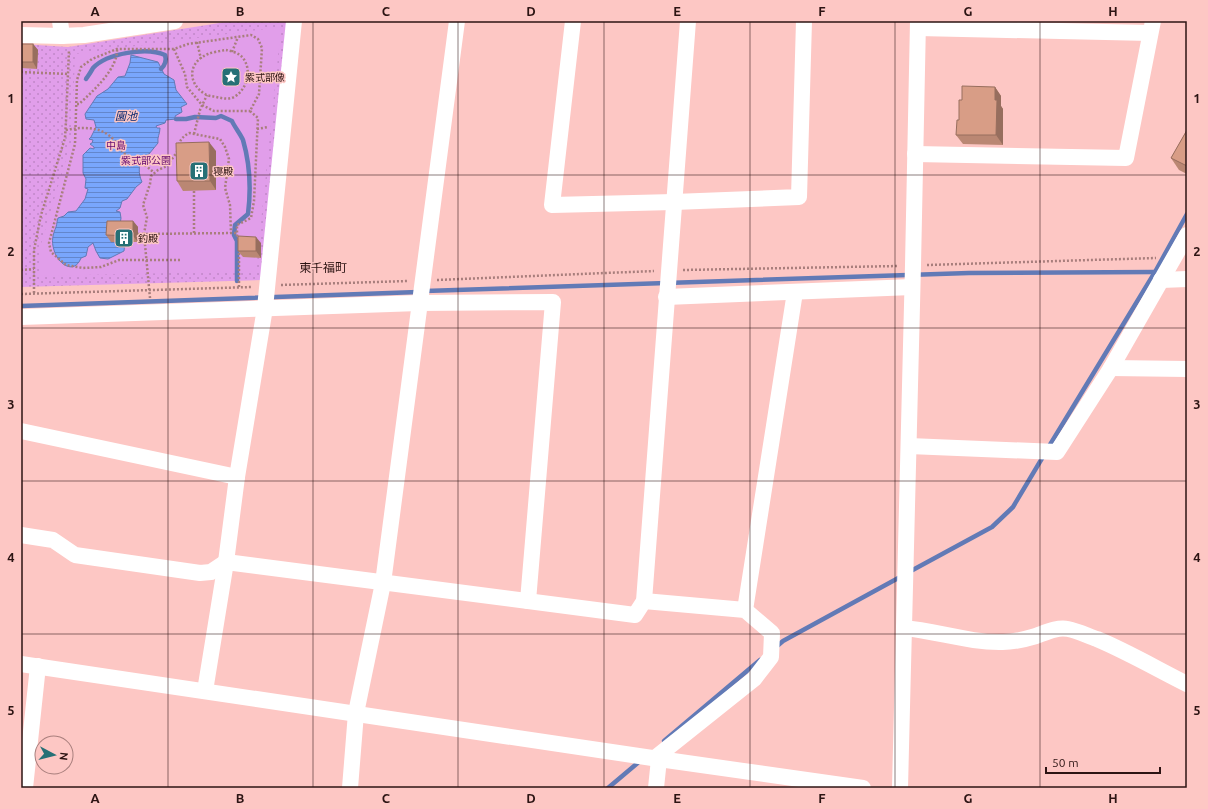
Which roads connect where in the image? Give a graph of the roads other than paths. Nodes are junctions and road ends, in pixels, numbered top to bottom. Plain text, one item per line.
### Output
1 (175, 21) edge
2 (294, 21) edge
3 (457, 21) edge
4 (573, 21) edge
5 (688, 21) edge
6 (804, 21) edge
7 (918, 24) edge
8 (1152, 27) edge
9 (64, 31) edge
10 (21, 35) edge
11 (915, 154) junction
12 (674, 202) junction
13 (1187, 236) edge
14 (1187, 279) edge
15 (1161, 280) junction
16 (912, 287) junction
17 (795, 292) junction
18 (666, 297) junction
19 (419, 303) junction
20 (265, 308) junction
21 (21, 317) edge
22 (1111, 368) junction
23 (1187, 369) edge
24 (21, 431) edge
25 (909, 446) junction
26 (237, 477) junction
27 (21, 535) edge
28 (226, 562) junction
29 (383, 583) junction
30 (528, 601) junction
31 (644, 601) junction
32 (745, 610) junction
33 (904, 628) junction
34 (21, 664) edge
35 (38, 666) junction
36 (1187, 684) edge
37 (205, 691) junction
38 (356, 713) junction
39 (657, 759) junction
40 (25, 788) edge
41 (350, 788) edge
42 (656, 788) edge
43 (863, 788) edge
44 (900, 788) edge

1 - 9 street
2 - 20 street
3 - 19 street
4 - 12 street
5 - 12 street
6 - 12 street
7 - 8 street
7 - 11 street
8 - 11 street
9 - 10 street
11 - 16 street
12 - 18 street
13 - 15 street
14 - 15 street
15 - 22 street
16 - 17 street
16 - 25 street
17 - 18 street
17 - 32 street
18 - 31 street
19 - 20 street
19 - 29 street
19 - 30 street
20 - 21 street
20 - 26 street
22 - 23 street
22 - 25 street
24 - 26 street
25 - 33 street
26 - 28 street
27 - 28 street
28 - 29 street
28 - 37 street
29 - 30 street
29 - 38 street
30 - 31 street
31 - 32 street
32 - 39 street
33 - 36 street
33 - 44 street
34 - 35 street
35 - 37 street
35 - 40 street
37 - 38 street
38 - 39 street
38 - 41 street
39 - 42 street
39 - 43 street

